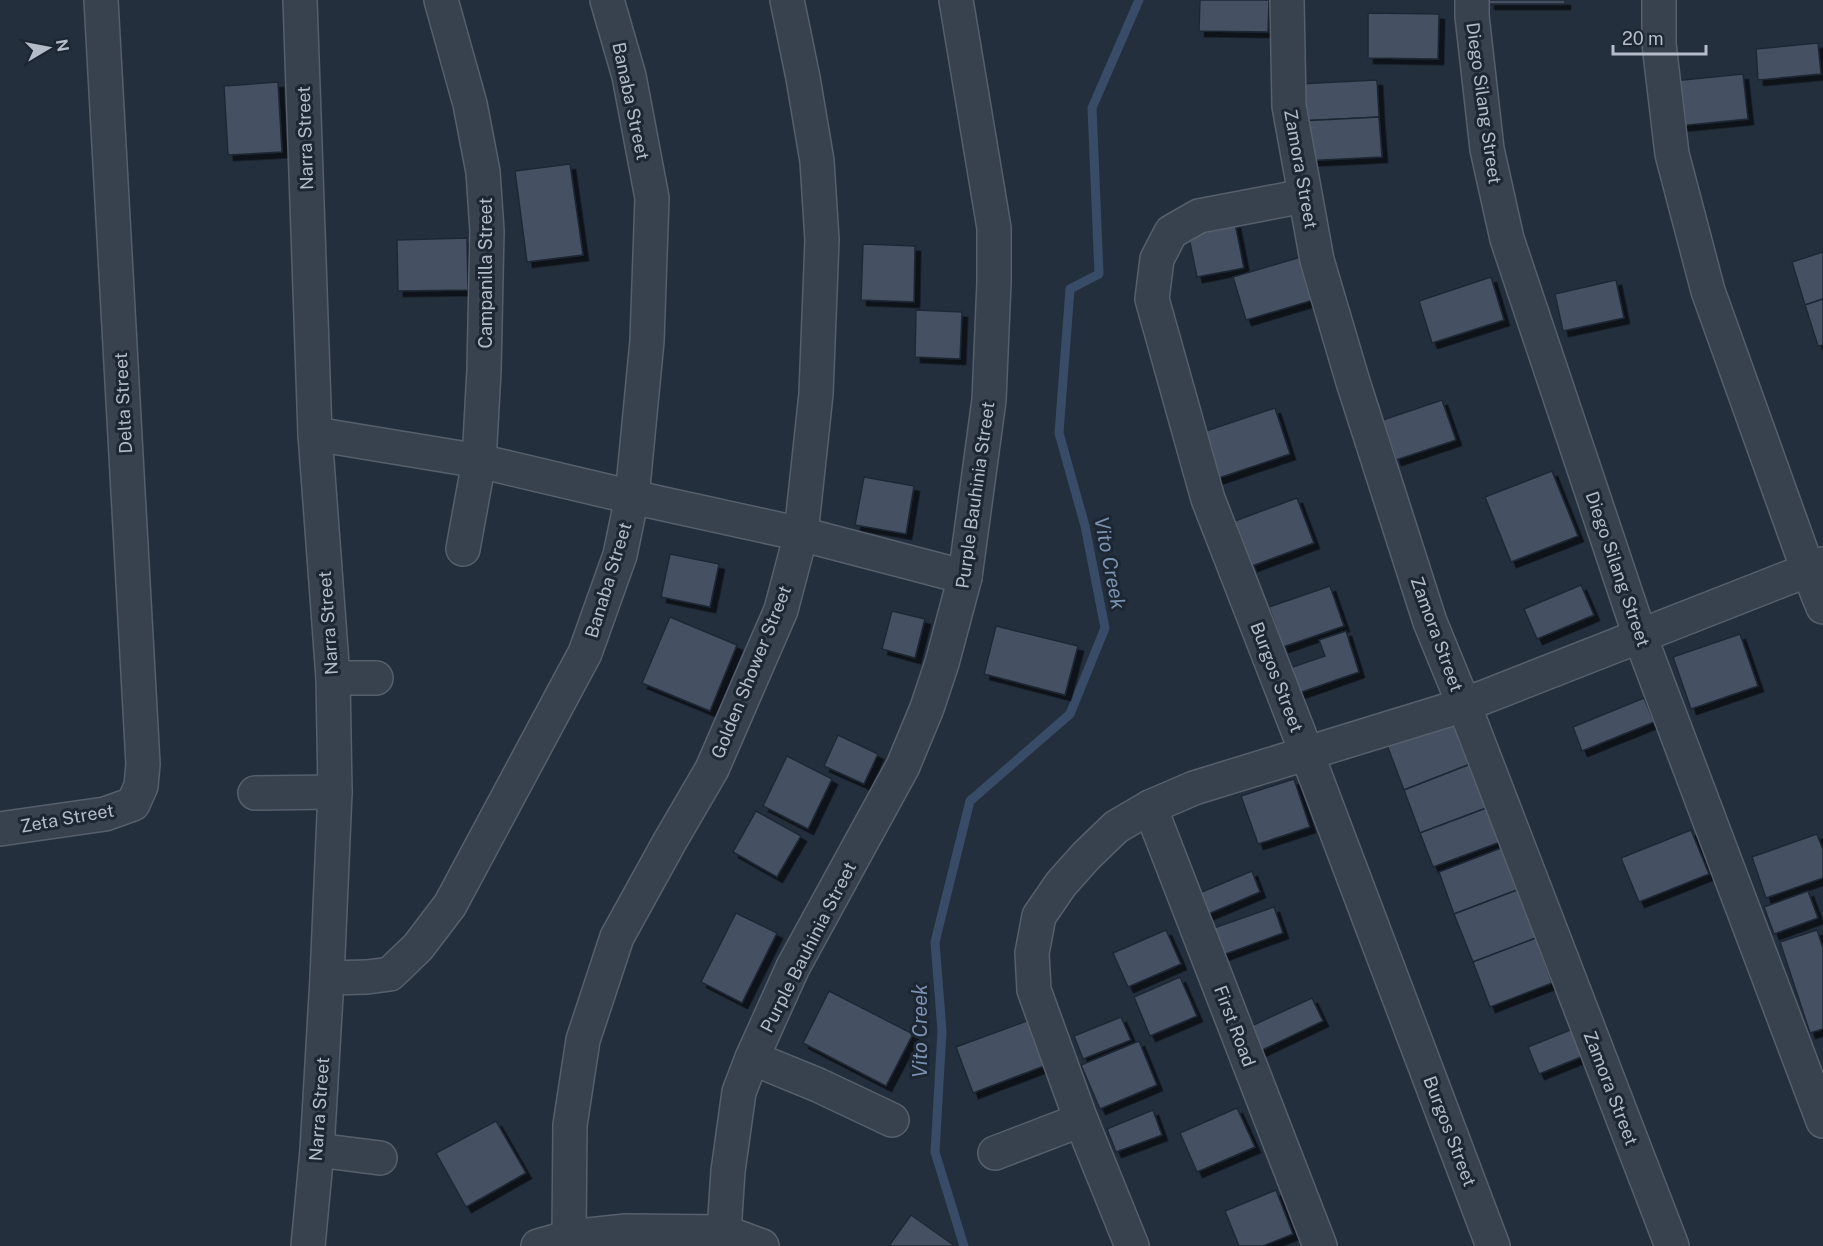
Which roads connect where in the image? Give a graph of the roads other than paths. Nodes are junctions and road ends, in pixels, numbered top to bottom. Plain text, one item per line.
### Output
1 (101, 0) edge
2 (300, 0) edge
3 (441, 0) edge
4 (607, 0) edge
5 (787, 0) edge
6 (956, 0) edge
7 (1287, 0) edge
8 (1472, 0) edge
9 (1659, 0) edge
10 (1304, 196) junction
11 (315, 434) junction
12 (479, 461) junction
13 (632, 497) junction
14 (801, 534) junction
15 (462, 549) dead end
16 (1815, 567) edge
17 (965, 578) junction
18 (1823, 607) edge
19 (1640, 636) junction
20 (333, 678) junction
21 (376, 678) dead end
22 (1464, 705) junction
23 (1307, 754) junction
24 (335, 792) junction
25 (255, 793) dead end
26 (133, 804) joint
27 (1150, 807) junction
28 (0, 829) edge
29 (327, 978) junction
30 (752, 1058) junction
31 (892, 1120) dead end
32 (1081, 1120) junction
33 (1823, 1121) edge
34 (317, 1150) junction
35 (995, 1153) dead end
36 (380, 1158) dead end
37 (724, 1232) junction
38 (570, 1242) edge
39 (308, 1246) edge
40 (538, 1246) edge
41 (762, 1246) edge
42 (1132, 1246) edge
43 (1320, 1246) edge
44 (1493, 1246) edge
45 (1672, 1246) edge

1 - 26 street, Delta Street
2 - 11 street, Narra Street
3 - 12 street, Campanilla Street
4 - 13 street, Banaba Street
5 - 14 street, Golden Shower Street
6 - 17 street, Purple Bauhinia Street
7 - 10 street, Zamora Street
8 - 19 street, Diego Silang Street
9 - 16 street
10 - 22 street, Zamora Street
10 - 23 street, Burgos Street
11 - 12 street
11 - 20 street, Narra Street
12 - 13 street
12 - 15 street, Campanilla Street
13 - 14 street
13 - 29 street, Banaba Street
14 - 17 street
14 - 38 street, Golden Shower Street
16 - 18 street
16 - 19 street
17 - 30 street, Purple Bauhinia Street
19 - 22 street
19 - 33 street, Diego Silang Street
20 - 21 street
20 - 24 street, Narra Street
22 - 23 street
22 - 45 street, Zamora Street
23 - 27 street
23 - 44 street, Burgos Street
24 - 25 street
24 - 29 street, Narra Street
26 - 28 street, Zeta Street
27 - 32 street
27 - 43 street, First Road
29 - 34 street, Narra Street
30 - 31 street
30 - 37 street, Purple Bauhinia Street
32 - 35 street
32 - 42 street
34 - 36 street
34 - 39 street, Narra Street
37 - 38 street
37 - 41 street
38 - 40 street

